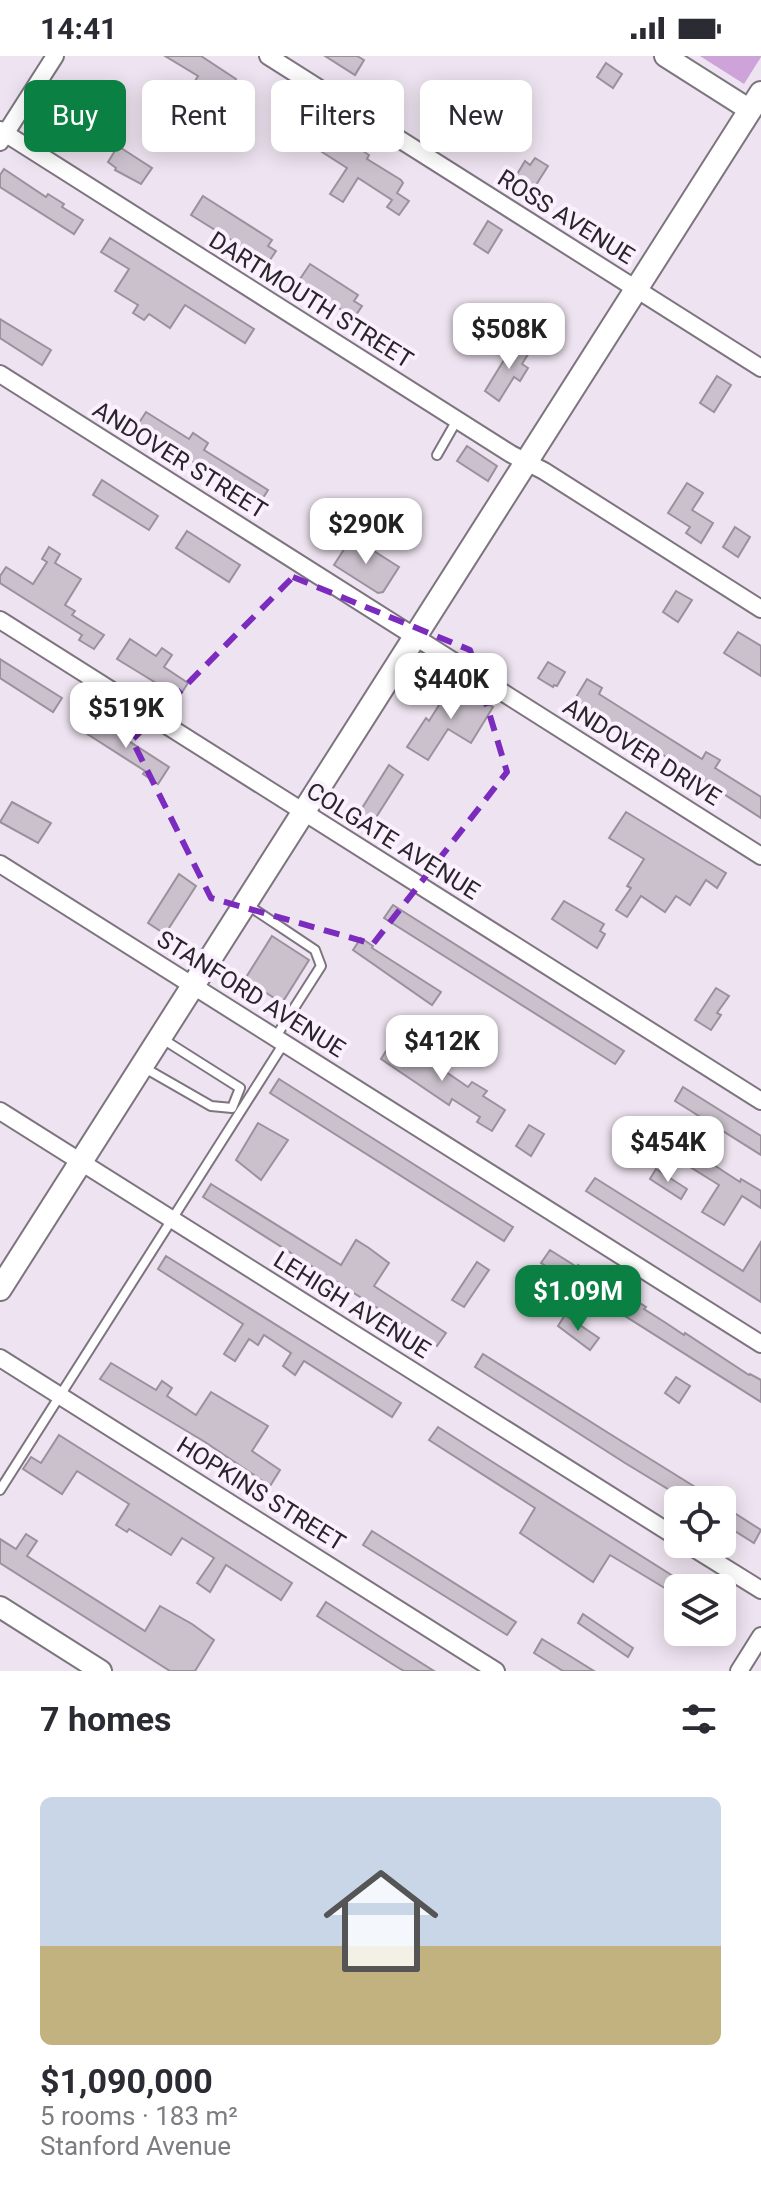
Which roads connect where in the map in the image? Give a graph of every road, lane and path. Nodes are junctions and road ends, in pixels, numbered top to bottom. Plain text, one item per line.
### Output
1 (55, 56) edge
2 (268, 56) edge
3 (665, 56) edge
4 (757, 107) edge
5 (2, 136) edge
6 (636, 290) junction
7 (761, 368) edge
8 (0, 374) edge
9 (457, 420) junction
10 (437, 455) dead end
11 (526, 461) junction
12 (761, 609) edge
13 (0, 620) edge
14 (415, 638) junction
15 (303, 813) junction
16 (761, 856) edge
17 (0, 864) edge
18 (245, 904) junction
19 (193, 986) junction
20 (160, 1038) junction
21 (279, 1040) junction
22 (142, 1067) junction
23 (761, 1101) edge
24 (0, 1111) edge
25 (81, 1162) junction
26 (172, 1220) junction
27 (0, 1289) edge
28 (761, 1344) edge
29 (0, 1358) edge
30 (59, 1396) junction
31 (0, 1490) edge
32 (664, 1529) edge
33 (710, 1558) edge
34 (761, 1590) edge
35 (0, 1607) edge
36 (761, 1636) edge
37 (101, 1671) edge
38 (496, 1671) edge
39 (739, 1671) edge

1 - 5 street
2 - 6 street, ROSS AVENUE
3 - 4 street
4 - 6 main road
5 - 9 street, DARTMOUTH STREET
6 - 7 street, ROSS AVENUE
6 - 11 main road
8 - 14 street, ANDOVER STREET
9 - 10 lane
9 - 11 street, DARTMOUTH STREET
11 - 12 street, DARTMOUTH STREET
11 - 14 main road
13 - 15 street, COLGATE AVENUE
14 - 15 main road
14 - 16 street, ANDOVER DRIVE
15 - 18 main road
15 - 23 street, COLGATE AVENUE
17 - 19 street, STANFORD AVENUE
18 - 19 main road
18 - 21 lane
19 - 20 main road
19 - 21 street, STANFORD AVENUE
20 - 22 main road
20 - 22 lane
21 - 26 lane
21 - 28 street, STANFORD AVENUE
22 - 25 main road
24 - 25 street, LEHIGH AVENUE
25 - 26 street, LEHIGH AVENUE
25 - 27 main road
26 - 30 lane
26 - 32 street, LEHIGH AVENUE
29 - 30 street, HOPKINS STREET
30 - 31 lane
30 - 38 street, HOPKINS STREET
33 - 34 street
35 - 37 street
36 - 39 street

